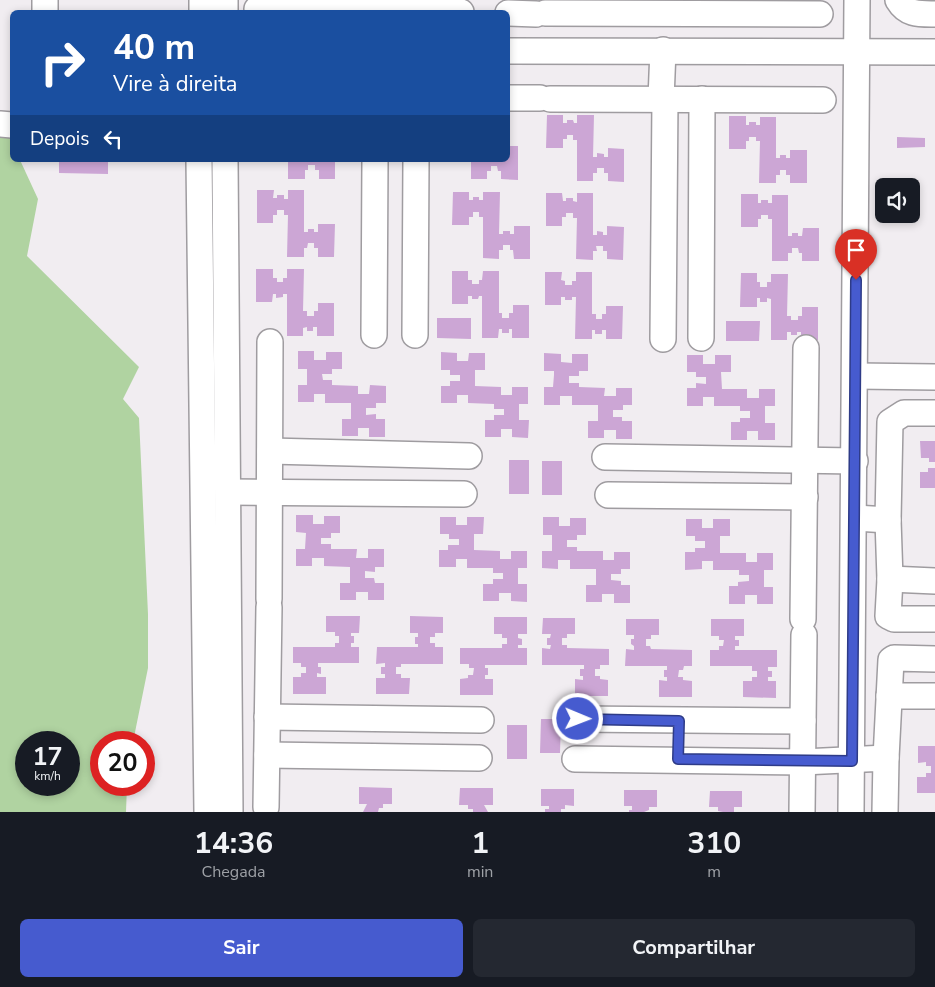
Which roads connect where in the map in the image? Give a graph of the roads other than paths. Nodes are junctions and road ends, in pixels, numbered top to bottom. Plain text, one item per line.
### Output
1 (857, 0) edge
2 (898, 0) edge
3 (377, 6) edge
4 (415, 6) edge
5 (665, 7) edge
6 (705, 7) edge
7 (257, 9) dead end
8 (446, 10) edge
9 (510, 13) edge
10 (820, 14) dead end
11 (935, 14) edge
12 (510, 50) edge
13 (663, 50) junction
14 (856, 52) junction
15 (935, 52) edge
16 (510, 98) edge
17 (663, 99) junction
18 (702, 99) junction
19 (823, 100) dead end
20 (199, 162) edge
21 (225, 162) edge
22 (375, 162) edge
23 (416, 162) edge
24 (414, 335) dead end
25 (374, 336) dead end
26 (663, 338) dead end
27 (701, 338) dead end
28 (270, 342) dead end
29 (806, 348) dead end
30 (856, 376) junction
31 (935, 377) edge
32 (935, 413) edge
33 (270, 451) junction
34 (380, 454) junction
35 (469, 456) dead end
36 (605, 456) dead end
37 (695, 458) junction
38 (805, 459) junction
39 (855, 461) junction
40 (270, 491) junction
41 (229, 492) junction
42 (380, 492) junction
43 (464, 494) dead end
44 (608, 495) dead end
45 (695, 496) junction
46 (804, 497) junction
47 (855, 518) junction
48 (888, 520) junction
49 (890, 578) junction
50 (935, 581) edge
51 (935, 619) edge
52 (935, 658) edge
53 (889, 696) junction
54 (935, 696) edge
55 (368, 718) junction
56 (578, 719) dead end
57 (481, 720) dead end
58 (679, 721) junction
59 (804, 721) junction
60 (230, 733) junction
61 (267, 735) junction
62 (367, 756) junction
63 (479, 758) dead end
64 (886, 758) junction
65 (575, 759) dead end
66 (678, 759) junction
67 (852, 761) junction
68 (803, 762) junction
69 (266, 807) dead end
70 (207, 812) edge
71 (230, 812) edge
72 (802, 812) edge
73 (851, 812) edge
74 (885, 812) edge

1 - 14 street
2 - 11 street
3 - 4 street
3 - 7 street
4 - 8 street
5 - 6 street
5 - 9 street
6 - 10 street
12 - 13 street
13 - 14 street
13 - 17 street
14 - 15 street
14 - 30 street
16 - 17 street
17 - 18 street
17 - 26 street
18 - 19 street
18 - 27 street
20 - 70 street
21 - 41 street
22 - 25 street
23 - 24 street
28 - 33 street
29 - 38 street
30 - 31 street
30 - 39 street
32 - 48 street
33 - 34 street
33 - 40 street
34 - 35 street
34 - 42 street
36 - 37 street
37 - 38 street
37 - 45 street
38 - 39 street
38 - 46 street
39 - 47 street
40 - 41 street
40 - 42 street
40 - 61 street
41 - 60 street
42 - 43 street
44 - 45 street
45 - 46 street
46 - 59 street
47 - 48 street
47 - 67 street
48 - 49 street
49 - 50 street
49 - 51 street
52 - 53 street
53 - 54 street
53 - 64 street
55 - 57 street
55 - 61 street
55 - 62 street
56 - 58 street
58 - 59 street
58 - 66 street
59 - 68 street
60 - 61 street
60 - 71 street
61 - 62 street
61 - 69 street
62 - 63 street
64 - 67 street
64 - 74 street
65 - 66 street
66 - 68 street
67 - 68 street
67 - 73 street
68 - 72 street

